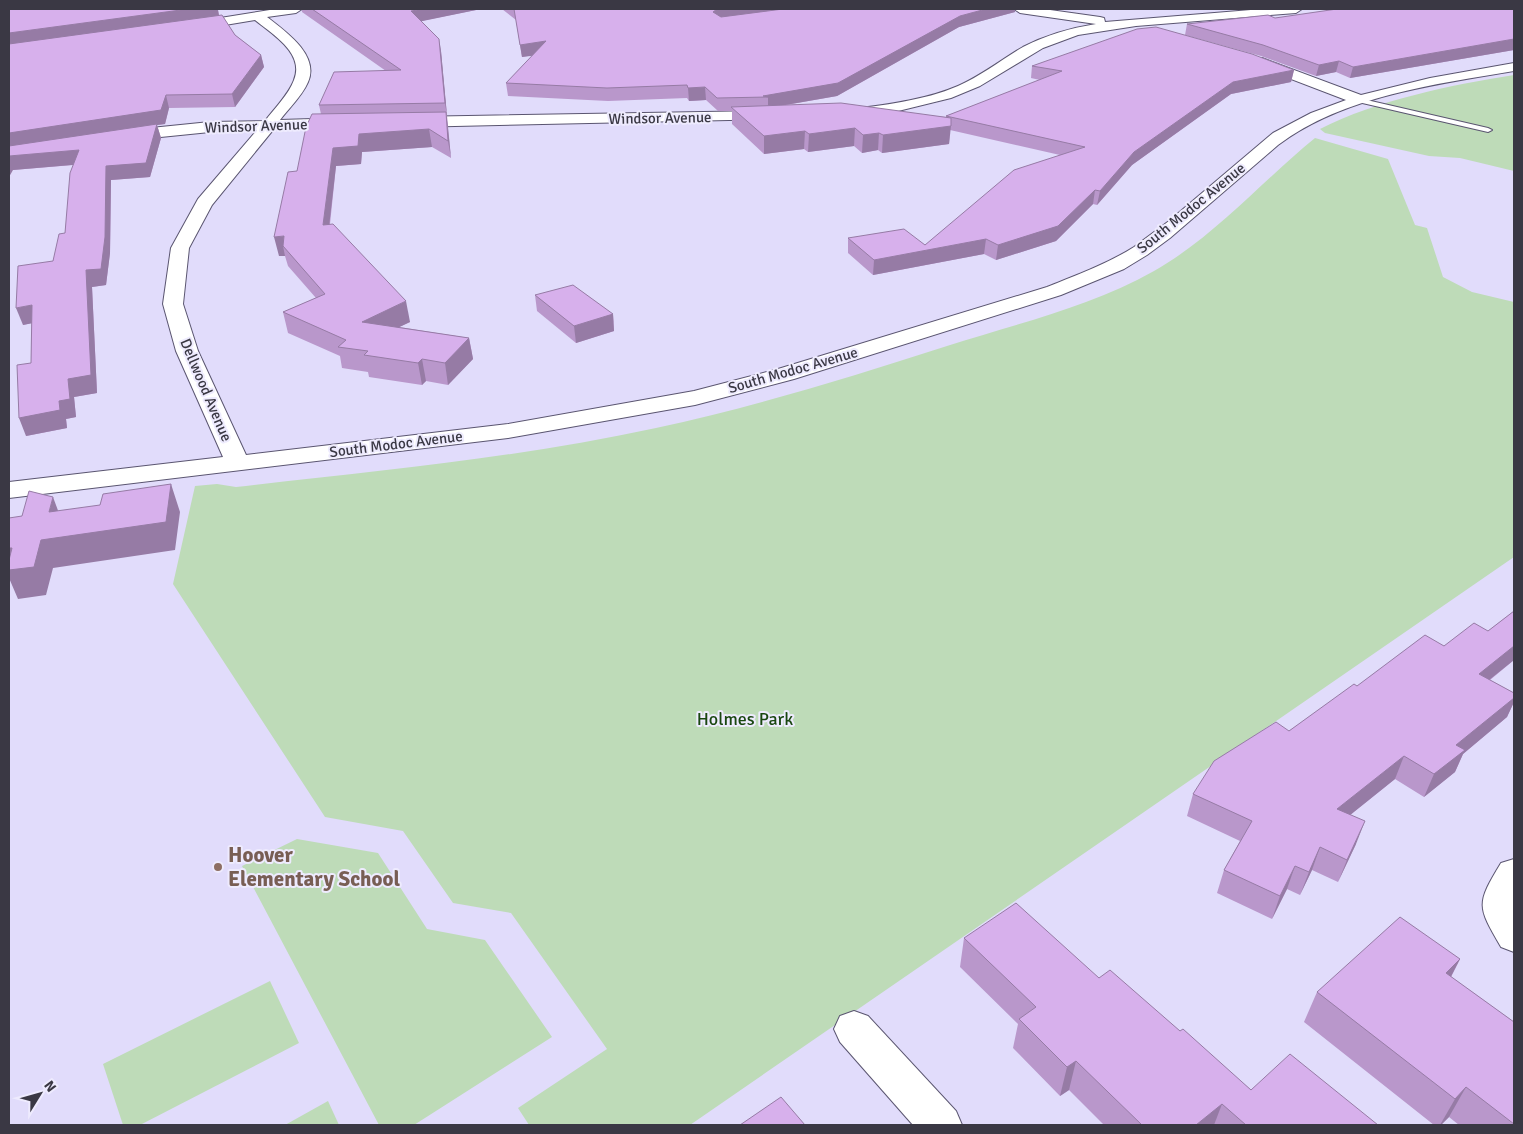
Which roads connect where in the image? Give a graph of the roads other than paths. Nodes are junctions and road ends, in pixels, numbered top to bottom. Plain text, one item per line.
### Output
1 (296, 9) edge
2 (1020, 9) edge
3 (1296, 9) edge
4 (258, 16) junction
5 (1121, 24) junction
6 (174, 29) edge
7 (1163, 34) edge
8 (1246, 58) edge
9 (1514, 67) edge
10 (1362, 100) junction
11 (829, 115) edge
12 (787, 116) edge
13 (400, 122) edge
14 (360, 123) edge
15 (270, 124) junction
16 (1488, 130) dead end
17 (107, 139) edge
18 (238, 463) junction
19 (9, 490) edge
20 (1514, 873) edge
21 (1514, 936) edge
22 (854, 1029) dead end
23 (941, 1125) edge

1 - 4 street
2 - 5 street
3 - 5 street
4 - 6 street
4 - 15 street, Dellwood Avenue
5 - 7 street
5 - 11 street
8 - 10 street
9 - 10 street, South Modoc Avenue
10 - 16 lane
10 - 18 street, South Modoc Avenue
12 - 13 street, Windsor Avenue
14 - 15 street, Windsor Avenue
15 - 17 street, Windsor Avenue
15 - 18 street, Dellwood Avenue
18 - 19 street, South Modoc Avenue
20 - 21 street
22 - 23 street

